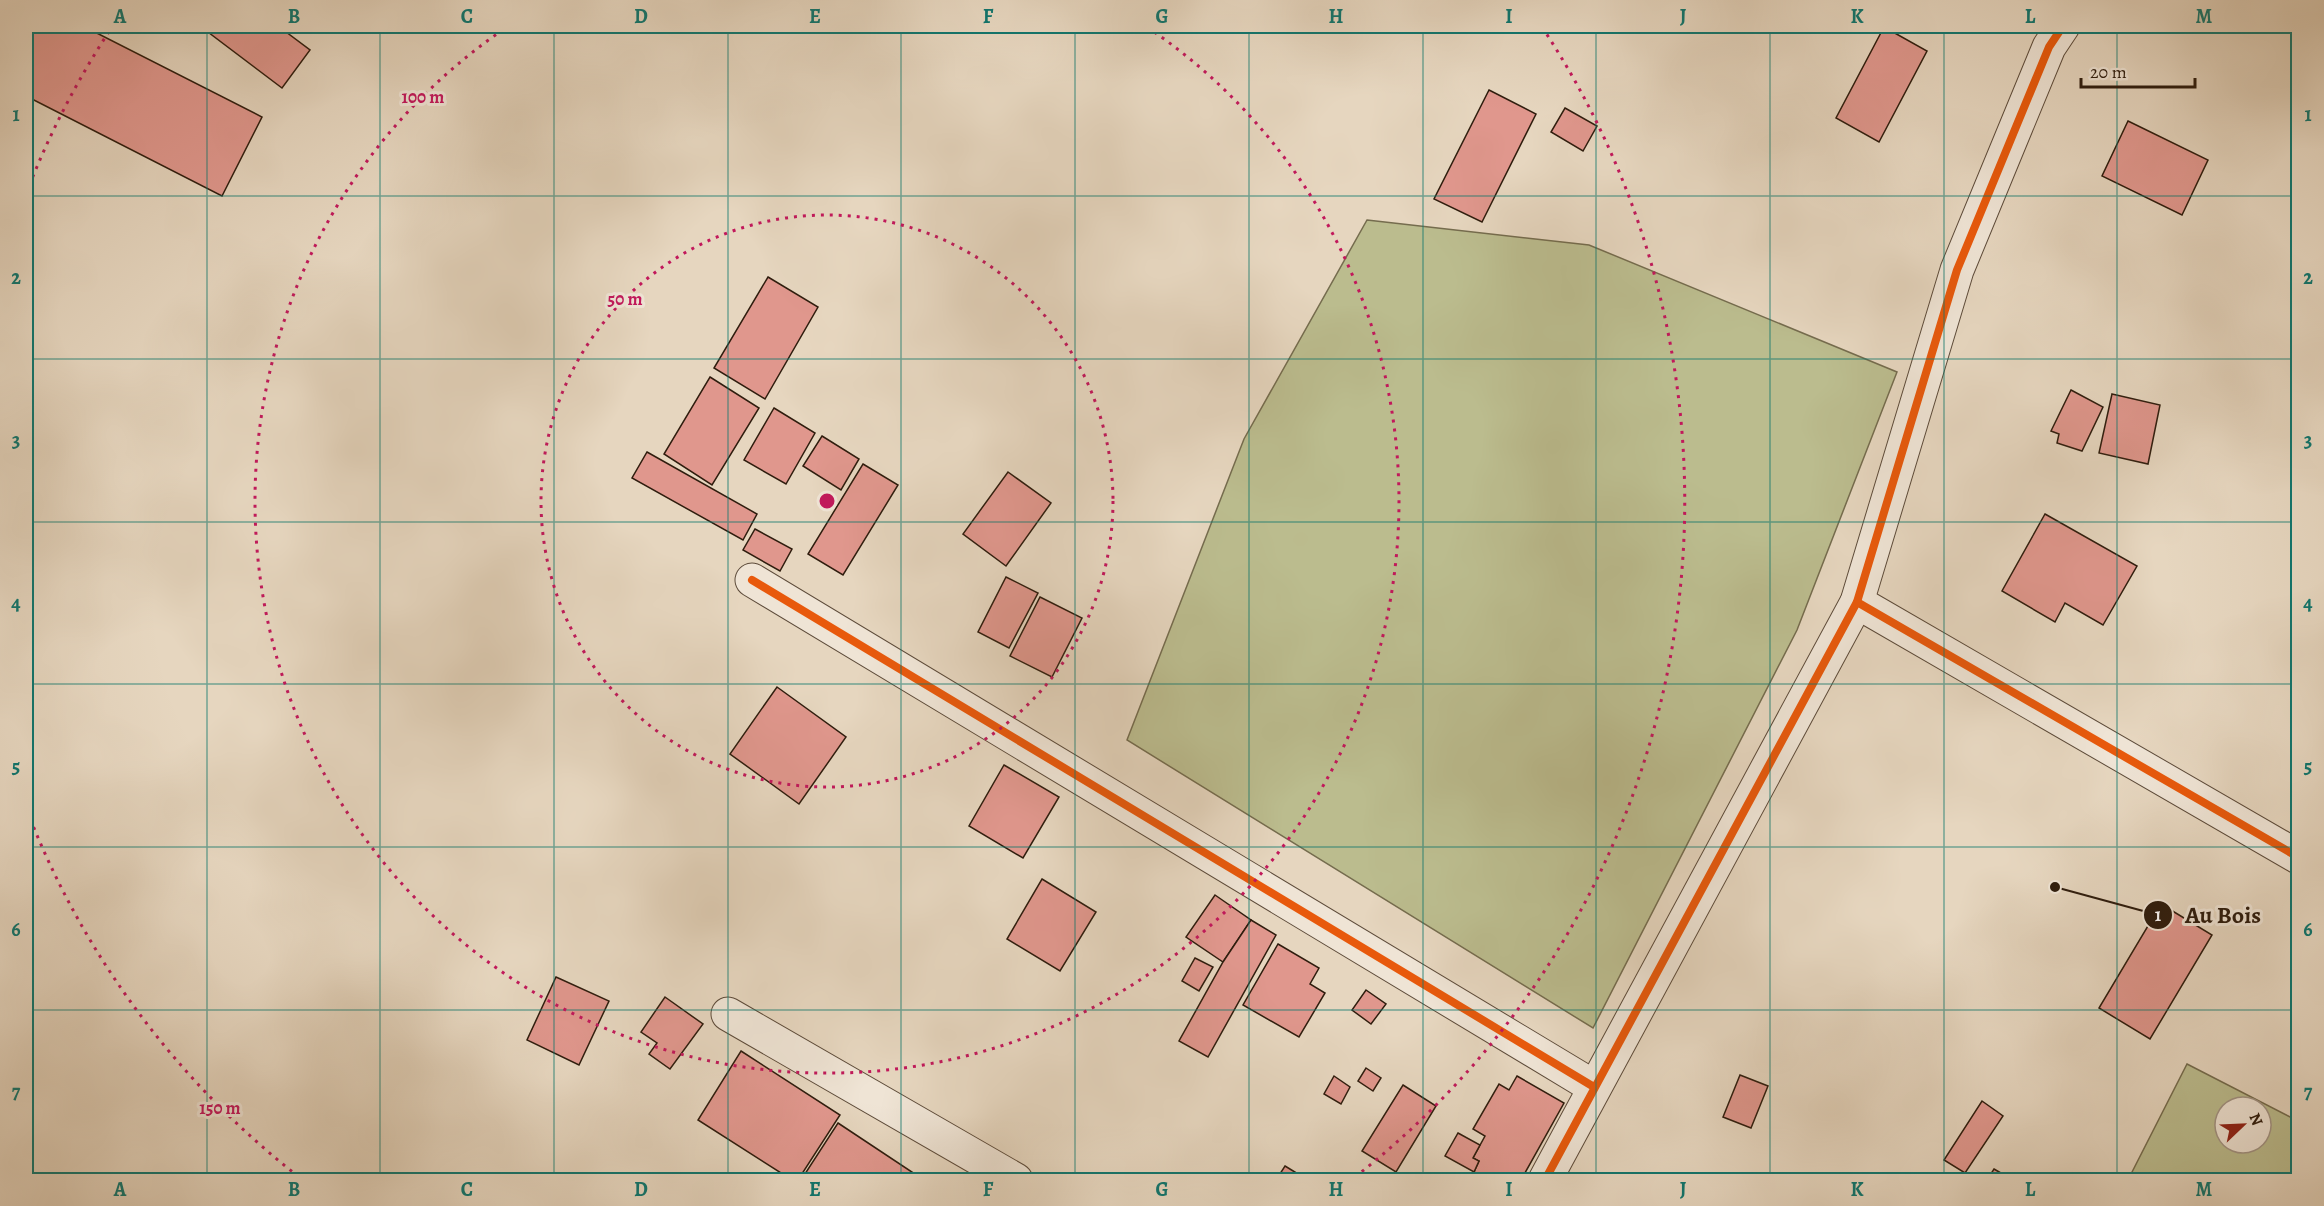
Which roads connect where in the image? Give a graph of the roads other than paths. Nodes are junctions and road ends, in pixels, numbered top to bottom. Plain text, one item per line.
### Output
1 (2063, 26) edge
2 (752, 580) dead end
3 (1857, 602) junction
4 (2298, 858) edge
5 (728, 1014) dead end
6 (1594, 1087) junction
7 (1016, 1180) edge
8 (1545, 1180) edge

1 - 3 street
2 - 6 street
3 - 4 street
3 - 6 street
5 - 7 street
6 - 8 street

